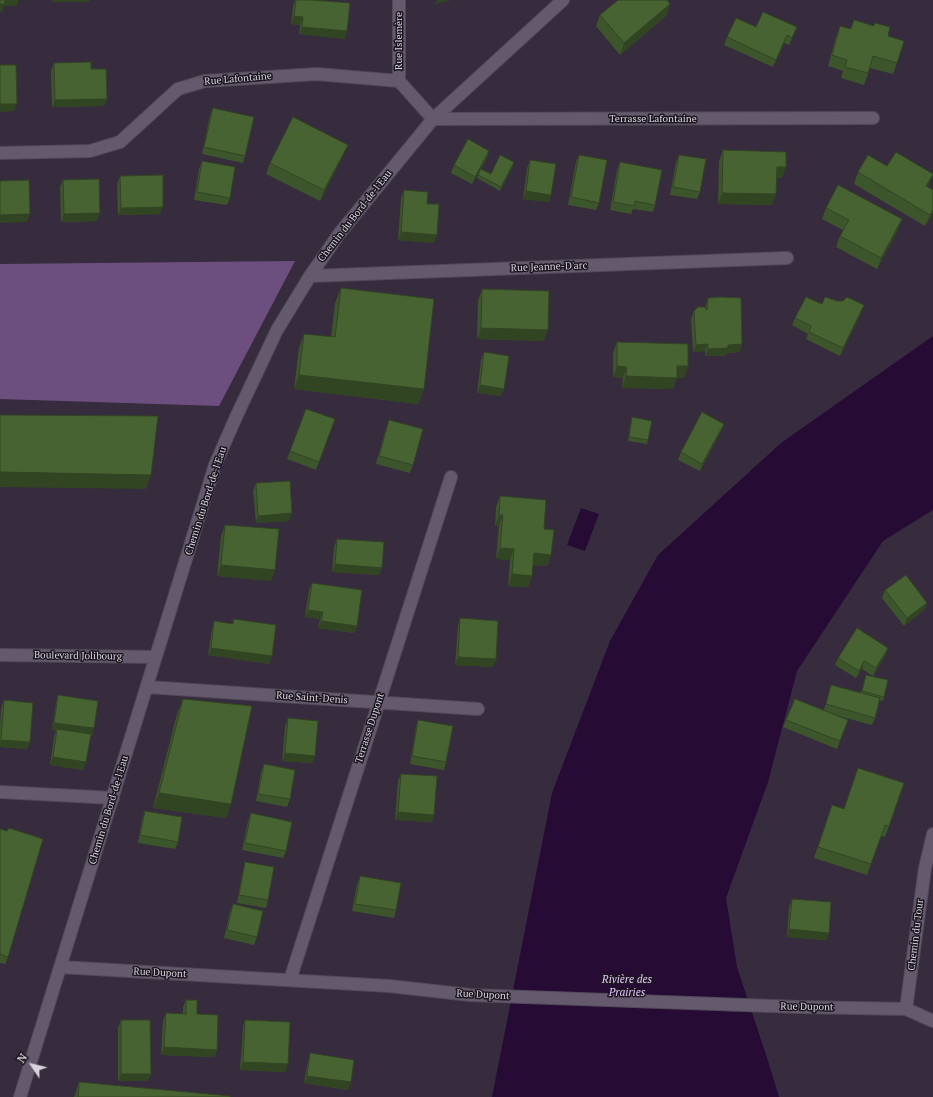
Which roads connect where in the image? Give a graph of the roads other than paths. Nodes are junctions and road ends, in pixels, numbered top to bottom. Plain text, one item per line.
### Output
1 (399, 0) edge
2 (563, 0) edge
3 (399, 81) junction
4 (873, 118) dead end
5 (433, 119) junction
6 (0, 153) edge
7 (787, 258) dead end
8 (310, 276) junction
9 (451, 477) dead end
10 (0, 655) edge
11 (156, 658) junction
12 (147, 687) junction
13 (379, 702) junction
14 (478, 709) dead end
15 (0, 792) edge
16 (113, 798) junction
17 (933, 834) edge
18 (60, 967) junction
19 (290, 980) junction
20 (906, 1009) junction
21 (933, 1021) edge
22 (20, 1097) edge

1 - 3 street, Rue Islemère
2 - 5 street, Chemin du Bord-de-l'Eau
3 - 5 street
3 - 6 street, Rue Lafontaine
4 - 5 street, Terrasse Lafontaine
5 - 8 street, Chemin du Bord-de-l'Eau
7 - 8 street, Rue Jeanne-D'arc
8 - 11 street, Chemin du Bord-de-l'Eau
9 - 13 street, Terrasse Dupont
10 - 11 street, Boulevard Jolibourg
11 - 12 street, Chemin du Bord-de-l'Eau
12 - 13 street, Rue Saint-Denis
12 - 16 street, Chemin du Bord-de-l'Eau
13 - 14 street, Rue Saint-Denis
13 - 19 street, Terrasse Dupont
15 - 16 street
16 - 18 street, Chemin du Bord-de-l'Eau
17 - 20 street, Chemin du Tour
18 - 19 street, Rue Dupont
18 - 22 street, Chemin du Bord-de-l'Eau
19 - 20 street, Rue Dupont
20 - 21 street

